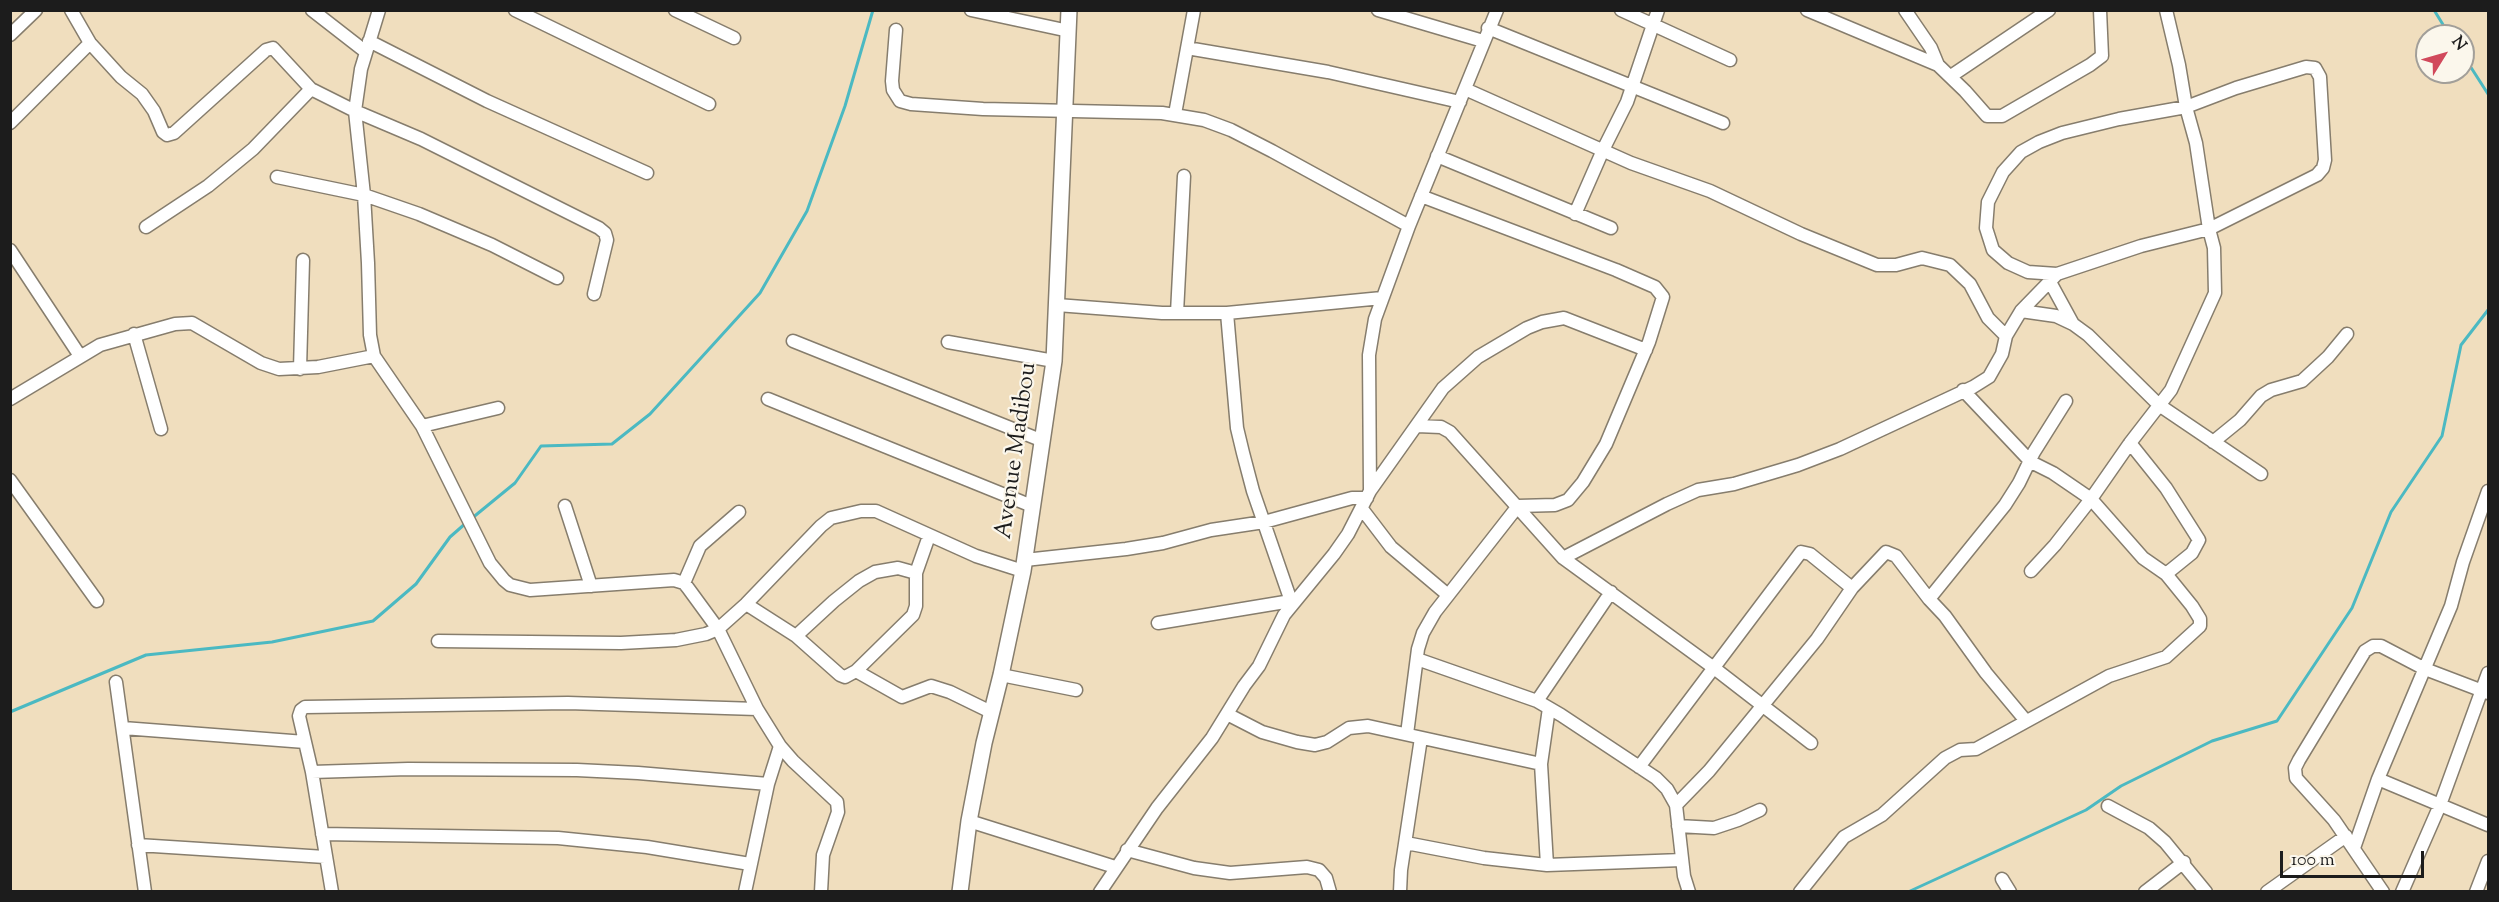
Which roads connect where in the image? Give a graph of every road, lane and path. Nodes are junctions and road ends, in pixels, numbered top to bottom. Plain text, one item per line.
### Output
1 (36, 10) edge
2 (71, 10) edge
3 (312, 10) edge
4 (379, 10) edge
5 (515, 10) edge
6 (675, 10) edge
7 (971, 10) edge
8 (1069, 10) edge
9 (1194, 10) edge
10 (1378, 10) edge
11 (1497, 10) edge
12 (1621, 10) edge
13 (1658, 10) edge
14 (1807, 10) edge
15 (1905, 10) edge
16 (2049, 10) edge
17 (2100, 10) edge
18 (2166, 10) edge
19 (1825, 14) edge
20 (1653, 24) junction
21 (1488, 28) junction
22 (896, 30) dead end
23 (1070, 31) junction
24 (10, 35) edge
25 (734, 38) dead end
26 (1483, 41) junction
27 (90, 43) junction
28 (368, 47) junction
29 (1187, 48) junction
30 (1730, 60) dead end
31 (1938, 65) junction
32 (1951, 76) junction
33 (1634, 86) junction
34 (311, 89) junction
35 (1465, 89) junction
36 (1460, 102) junction
37 (709, 104) dead end
38 (2186, 107) junction
39 (355, 111) junction
40 (1065, 111) junction
41 (1175, 114) junction
42 (10, 123) edge
43 (1723, 123) dead end
44 (1602, 150) junction
45 (1437, 156) junction
46 (647, 173) dead end
47 (1184, 176) dead end
48 (277, 177) dead end
49 (364, 195) junction
50 (1421, 196) junction
51 (1575, 214) junction
52 (1409, 226) junction
53 (146, 227) dead end
54 (1611, 228) dead end
55 (2209, 229) junction
56 (10, 250) edge
57 (303, 260) dead end
58 (2053, 277) junction
59 (557, 278) dead end
60 (594, 294) dead end
61 (1382, 298) junction
62 (1057, 305) junction
63 (2021, 311) junction
64 (1177, 313) junction
65 (1227, 313) junction
66 (2073, 324) junction
67 (134, 334) junction
68 (2347, 334) dead end
69 (2006, 336) junction
70 (793, 341) dead end
71 (948, 342) dead end
72 (1646, 350) junction
73 (80, 356) junction
74 (374, 356) junction
75 (1054, 362) junction
76 (300, 369) junction
77 (1963, 390) junction
78 (14, 394) edge
79 (768, 399) dead end
80 (2066, 401) dead end
81 (2159, 405) junction
82 (498, 408) dead end
83 (422, 426) junction
84 (1417, 426) junction
85 (161, 429) dead end
86 (1043, 441) junction
87 (2213, 442) junction
88 (2130, 443) junction
89 (2031, 462) junction
90 (2261, 474) dead end
91 (10, 480) edge
92 (2488, 490) edge
93 (15, 496) edge
94 (1366, 499) junction
95 (2091, 499) junction
96 (566, 506) dead end
97 (1032, 506) junction
98 (1518, 506) junction
99 (739, 512) dead end
100 (1264, 522) junction
101 (929, 536) junction
102 (1563, 558) junction
103 (1024, 565) junction
104 (2031, 571) dead end
105 (916, 573) junction
106 (2166, 574) junction
107 (684, 583) junction
108 (591, 586) junction
109 (1852, 588) junction
110 (1611, 592) junction
111 (1448, 595) junction
112 (1929, 599) junction
113 (97, 601) dead end
114 (1292, 602) junction
115 (746, 604) junction
116 (1158, 623) dead end
117 (718, 629) junction
118 (796, 636) junction
119 (438, 641) dead end
120 (1417, 659) junction
121 (1714, 668) junction
122 (2426, 669) junction
123 (856, 671) junction
124 (2488, 674) edge
125 (1001, 675) junction
126 (116, 682) dead end
127 (1076, 690) dead end
128 (2486, 691) edge
129 (1537, 701) junction
130 (1762, 705) junction
131 (1550, 708) junction
132 (758, 709) junction
133 (991, 712) junction
134 (1227, 714) junction
135 (2026, 721) junction
136 (123, 728) junction
137 (1407, 734) junction
138 (1421, 738) junction
139 (305, 742) junction
140 (1811, 743) dead end
141 (780, 746) junction
142 (1541, 764) junction
143 (1640, 767) junction
144 (312, 772) junction
145 (2378, 779) junction
146 (768, 784) junction
147 (1676, 805) junction
148 (2440, 805) junction
149 (2108, 806) dead end
150 (1760, 810) dead end
151 (969, 821) junction
152 (2488, 825) edge
153 (1678, 826) junction
154 (322, 834) junction
155 (2346, 836) junction
156 (1406, 843) junction
157 (138, 846) junction
158 (2354, 848) junction
159 (1127, 850) junction
160 (325, 857) junction
161 (1682, 860) junction
162 (2488, 861) edge
163 (2184, 862) junction
164 (750, 864) junction
165 (1547, 865) junction
166 (1115, 867) junction
167 (2002, 879) dead end
168 (2380, 887) edge
169 (145, 891) edge
170 (332, 891) edge
171 (745, 891) edge
172 (821, 891) edge
173 (960, 891) edge
174 (1100, 891) edge
175 (1330, 891) edge
176 (1400, 891) edge
177 (1689, 891) edge
178 (1800, 891) edge
179 (2010, 891) edge
180 (2145, 891) edge
181 (2206, 891) edge
182 (2266, 891) edge
183 (2366, 891) edge
184 (2402, 891) edge
185 (2476, 891) edge

1 - 24 street
2 - 27 street
3 - 28 street
4 - 28 street
5 - 37 street
6 - 25 street
7 - 23 street
8 - 23 street, Avenue Madibou
9 - 29 street
10 - 26 street
11 - 21 street
12 - 20 street
13 - 20 street
14 - 19 street
15 - 31 street
16 - 32 street
17 - 32 street
18 - 38 street
19 - 31 street
20 - 30 street
20 - 33 street
21 - 26 street
21 - 33 street
22 - 40 street
23 - 40 street, Avenue Madibou
26 - 35 street
27 - 34 street
27 - 42 street
28 - 39 street
28 - 46 street
29 - 36 street
29 - 41 street
31 - 32 street
33 - 43 street
33 - 44 street
34 - 39 street
34 - 53 street
35 - 36 street
35 - 44 street
36 - 45 street
38 - 55 street
38 - 55 street
38 - 58 street
39 - 49 street
39 - 60 street
40 - 41 street
40 - 62 street, Avenue Madibou
41 - 52 street
44 - 51 street
44 - 69 street
45 - 50 street
45 - 51 street
47 - 64 street
48 - 49 street
49 - 59 street
49 - 74 street
50 - 52 street
50 - 72 street
51 - 54 street
52 - 61 street
55 - 58 street
55 - 81 street
56 - 73 street
57 - 76 street
58 - 63 street
58 - 66 street
61 - 65 street
61 - 94 street
62 - 64 street
62 - 75 street, Avenue Madibou
63 - 66 street
63 - 69 street
64 - 65 street
65 - 100 street
66 - 81 street
67 - 73 street
67 - 76 street
67 - 85 street
68 - 87 street
69 - 77 street
70 - 86 street
71 - 75 street
72 - 84 street
72 - 98 street
73 - 78 street
74 - 76 street
74 - 83 street
75 - 86 street, Avenue Madibou
77 - 89 street
77 - 102 street
79 - 97 street
80 - 89 street
81 - 87 street
81 - 88 street
82 - 83 street
83 - 108 street
84 - 94 street
84 - 98 street
86 - 97 street, Avenue Madibou
87 - 90 street
88 - 95 street
88 - 106 street
89 - 95 street
89 - 112 street
91 - 93 street
92 - 122 street
93 - 113 street
94 - 100 street
94 - 111 street
94 - 114 street
95 - 104 street
95 - 106 street
96 - 108 street
97 - 103 street, Avenue Madibou
98 - 102 street
98 - 111 street
99 - 107 street
100 - 103 street
100 - 114 street
101 - 103 street
101 - 105 street
101 - 115 street
102 - 110 street
103 - 125 street, Avenue Madibou
105 - 118 street
105 - 123 street
106 - 135 street
107 - 108 street
107 - 117 street
109 - 112 street
109 - 121 street
109 - 130 street
110 - 121 street
110 - 129 street
111 - 120 street
112 - 135 street
114 - 116 street
114 - 134 street
115 - 117 street
115 - 118 street
117 - 119 street
117 - 132 street
118 - 123 street
120 - 129 street
120 - 137 street
121 - 130 street
121 - 143 street
122 - 128 street
122 - 145 street
122 - 155 street
123 - 133 street
124 - 128 street
125 - 127 street
125 - 133 street, Avenue Madibou
126 - 136 street
128 - 148 street
129 - 131 street
130 - 140 street
130 - 147 street
131 - 142 street
131 - 143 street
132 - 139 street
132 - 141 street
133 - 151 street, Avenue Madibou
134 - 137 street
134 - 159 street
135 - 178 street
136 - 139 street
136 - 157 street
137 - 138 street
138 - 142 street
138 - 156 street
139 - 144 street
141 - 146 street
141 - 172 street
142 - 165 street
143 - 147 street
144 - 146 street
144 - 154 street
145 - 148 street
145 - 158 street
146 - 164 street
147 - 153 street
148 - 152 street
148 - 184 street
149 - 163 street
150 - 153 street
151 - 166 street
151 - 173 street, Avenue Madibou
153 - 161 street
154 - 160 street
154 - 164 street
155 - 158 street
155 - 182 street
156 - 165 street
156 - 176 street
157 - 160 street
157 - 169 street
158 - 168 street
159 - 166 street
159 - 175 street
160 - 170 street
161 - 165 street
161 - 177 street
162 - 185 street
163 - 180 street
163 - 181 street
164 - 171 street
166 - 174 street
167 - 179 street
168 - 183 street

